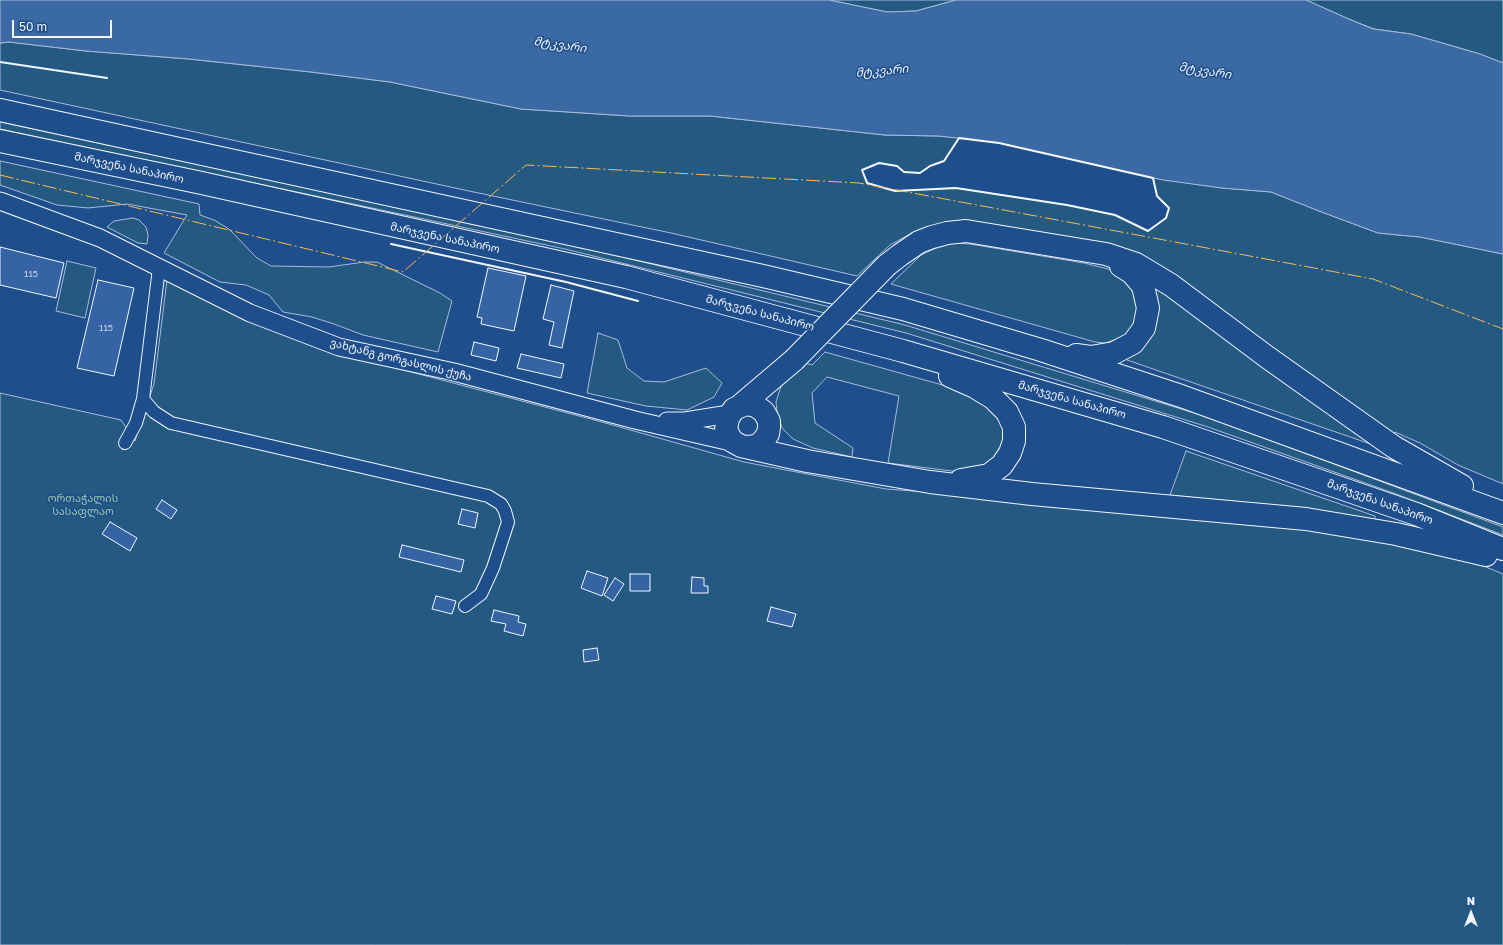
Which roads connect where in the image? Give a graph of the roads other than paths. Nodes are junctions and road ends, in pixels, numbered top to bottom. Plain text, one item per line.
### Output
1 (0, 110) edge
2 (0, 141) edge
3 (0, 201) edge
4 (1081, 250) junction
5 (159, 268) junction
6 (1041, 350) junction
7 (903, 351) junction
8 (794, 360) junction
9 (144, 399) junction
10 (735, 410) junction
11 (635, 420) junction
12 (768, 422) junction
13 (125, 443) dead end
14 (741, 445) junction
15 (807, 461) junction
16 (930, 482) junction
17 (1503, 507) edge
18 (1503, 512) edge
19 (1503, 549) edge
20 (1503, 559) edge
21 (465, 606) dead end

1 - 6 highway
2 - 7 highway, მარჯვენა სანაპირო
3 - 5 street, ვახტანგ გორგასლის ქუჩა
4 - 6 highway
4 - 8 highway, bridge
4 - 17 highway
5 - 9 street
5 - 11 street, ვახტანგ გორგასლის ქუჩა
6 - 18 highway
7 - 16 highway
7 - 19 highway, მარჯვენა სანაპირო
8 - 10 highway
8 - 12 highway
9 - 13 street
9 - 21 street
10 - 11 street
10 - 12 highway
10 - 14 highway
11 - 14 street
12 - 14 highway
12 - 15 highway
14 - 15 highway
15 - 16 highway
16 - 20 highway

